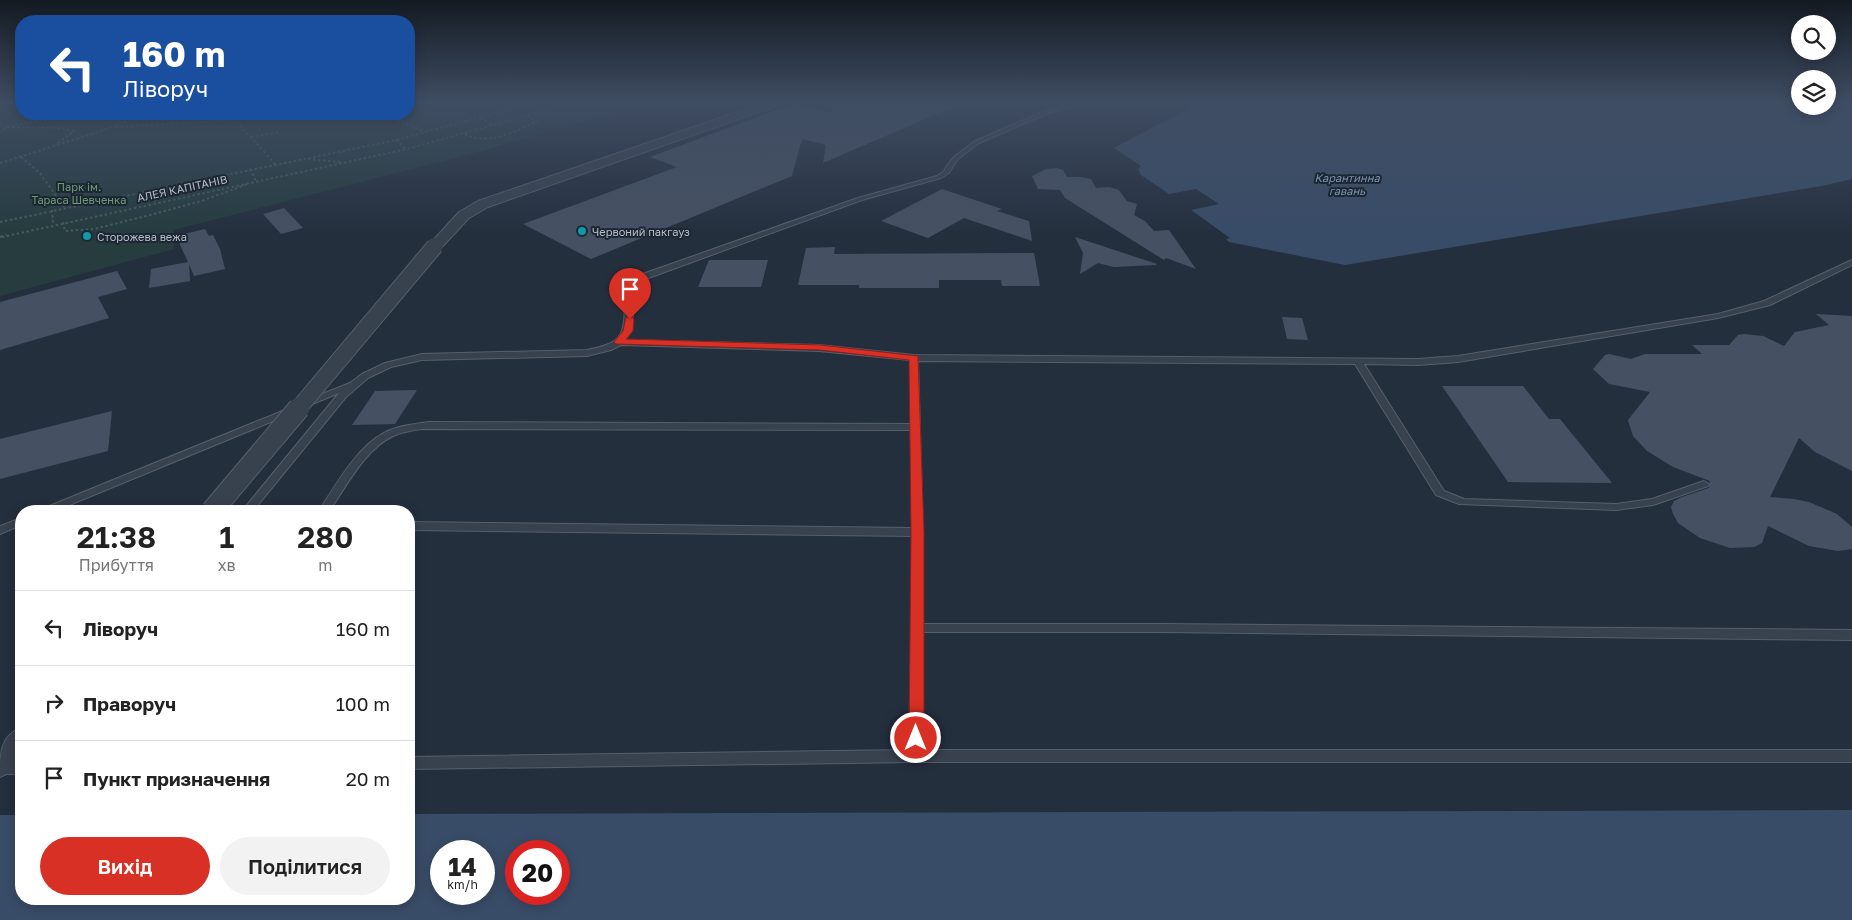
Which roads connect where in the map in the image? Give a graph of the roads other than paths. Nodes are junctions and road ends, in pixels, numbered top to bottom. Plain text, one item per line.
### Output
1 (648, 146) edge
2 (972, 146) edge
3 (1852, 262) edge
4 (619, 342) junction
5 (914, 358) junction
6 (1358, 362) junction
7 (355, 384) junction
8 (916, 427) junction
9 (1704, 484) dead end
10 (61, 505) edge
11 (217, 505) edge
12 (252, 505) edge
13 (328, 505) edge
14 (15, 524) edge
15 (415, 526) edge
16 (0, 530) edge
17 (918, 532) junction
18 (917, 628) junction
19 (1852, 635) edge
20 (15, 747) edge
21 (916, 756) junction
22 (1852, 756) edge
23 (15, 759) edge
24 (415, 763) edge
25 (0, 766) edge
26 (15, 767) edge

1 - 11 street, bridge
2 - 4 lane
3 - 6 lane
4 - 5 lane
4 - 7 lane
5 - 6 lane
5 - 8 lane
6 - 9 lane
7 - 10 lane
7 - 12 lane
8 - 13 lane
8 - 17 lane
14 - 16 lane
15 - 17 lane
17 - 18 lane
18 - 19 lane
18 - 21 lane
20 - 25 street
21 - 22 lane
21 - 24 lane
23 - 25 lane
25 - 26 lane

